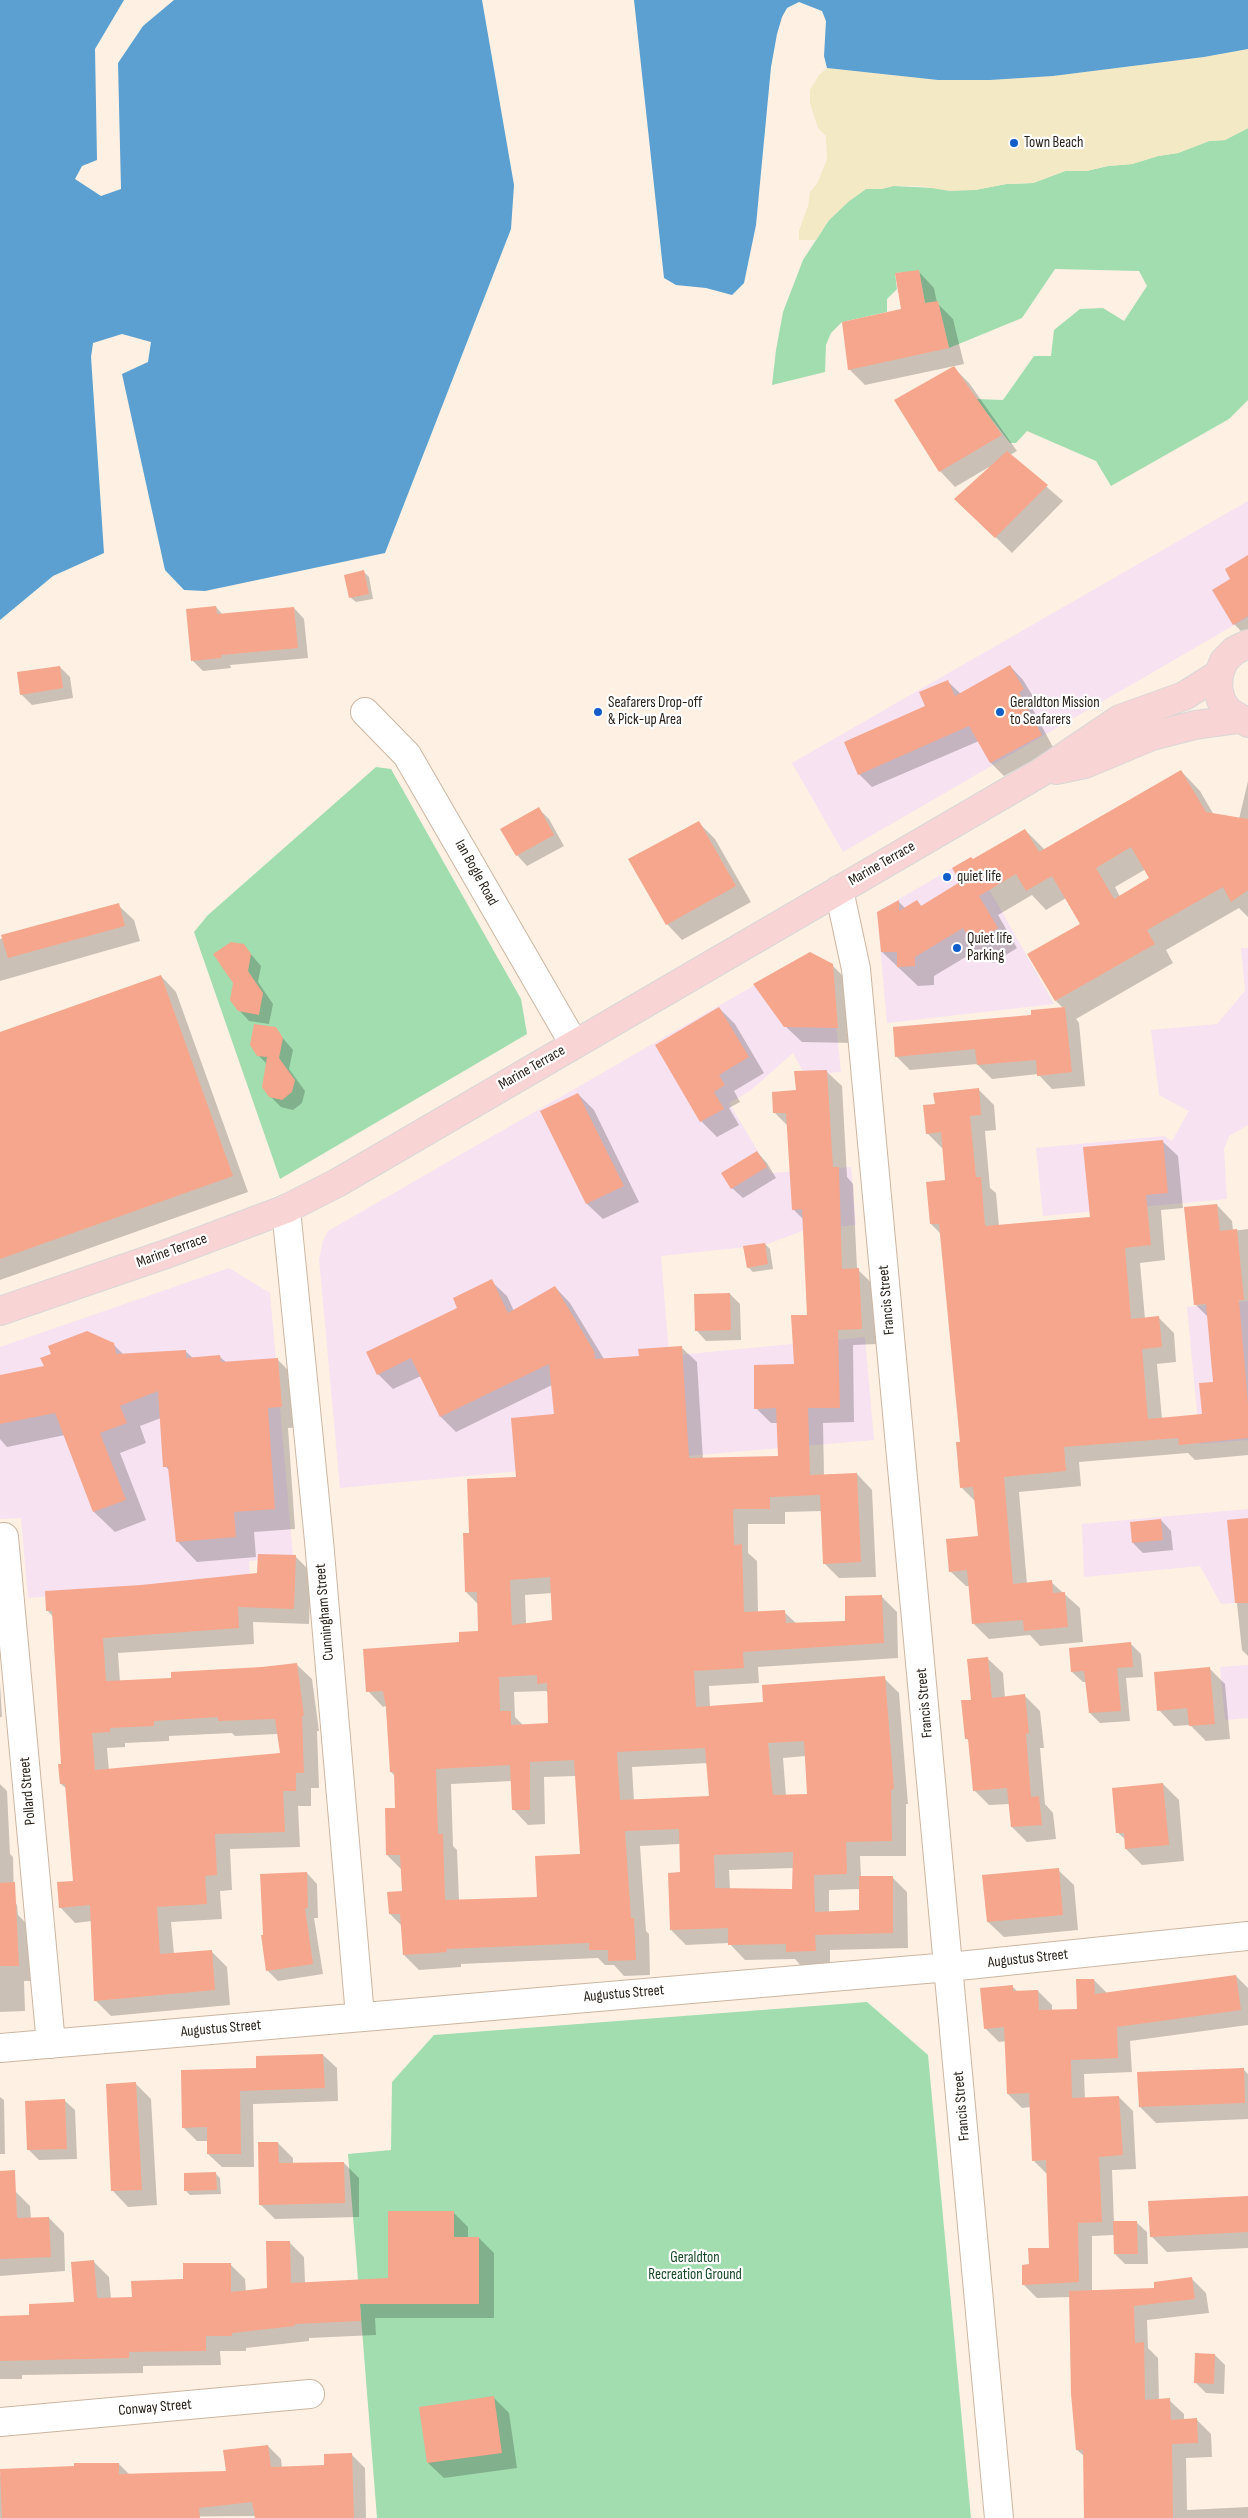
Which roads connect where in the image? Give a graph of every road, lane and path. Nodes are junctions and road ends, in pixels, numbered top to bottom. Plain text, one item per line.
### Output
1 (1248, 644) edge
2 (1219, 674) junction
3 (366, 712) dead end
4 (1243, 721) edge
5 (1040, 773) junction
6 (838, 890) junction
7 (574, 1044) junction
8 (286, 1209) junction
9 (0, 1311) edge
10 (4, 1538) dead end
11 (1248, 1936) edge
12 (949, 1967) junction
13 (360, 2016) junction
14 (51, 2044) junction
15 (0, 2048) edge
16 (310, 2394) dead end
17 (0, 2422) edge
18 (999, 2518) edge

1 - 2 main road
2 - 4 main road
2 - 5 main road, Marine Terrace
3 - 7 street, Ian Bogle Road
4 - 5 main road, Marine Terrace
5 - 6 main road, Marine Terrace
6 - 7 main road, Marine Terrace
6 - 12 street, Francis Street
7 - 8 main road, Marine Terrace
8 - 9 main road, Marine Terrace
8 - 13 street, Cunningham Street
10 - 14 street, Pollard Street
11 - 12 street, Augustus Street
12 - 13 street, Augustus Street
12 - 18 street, Francis Street
13 - 14 street, Augustus Street
14 - 15 street, Augustus Street
16 - 17 street, Conway Street

